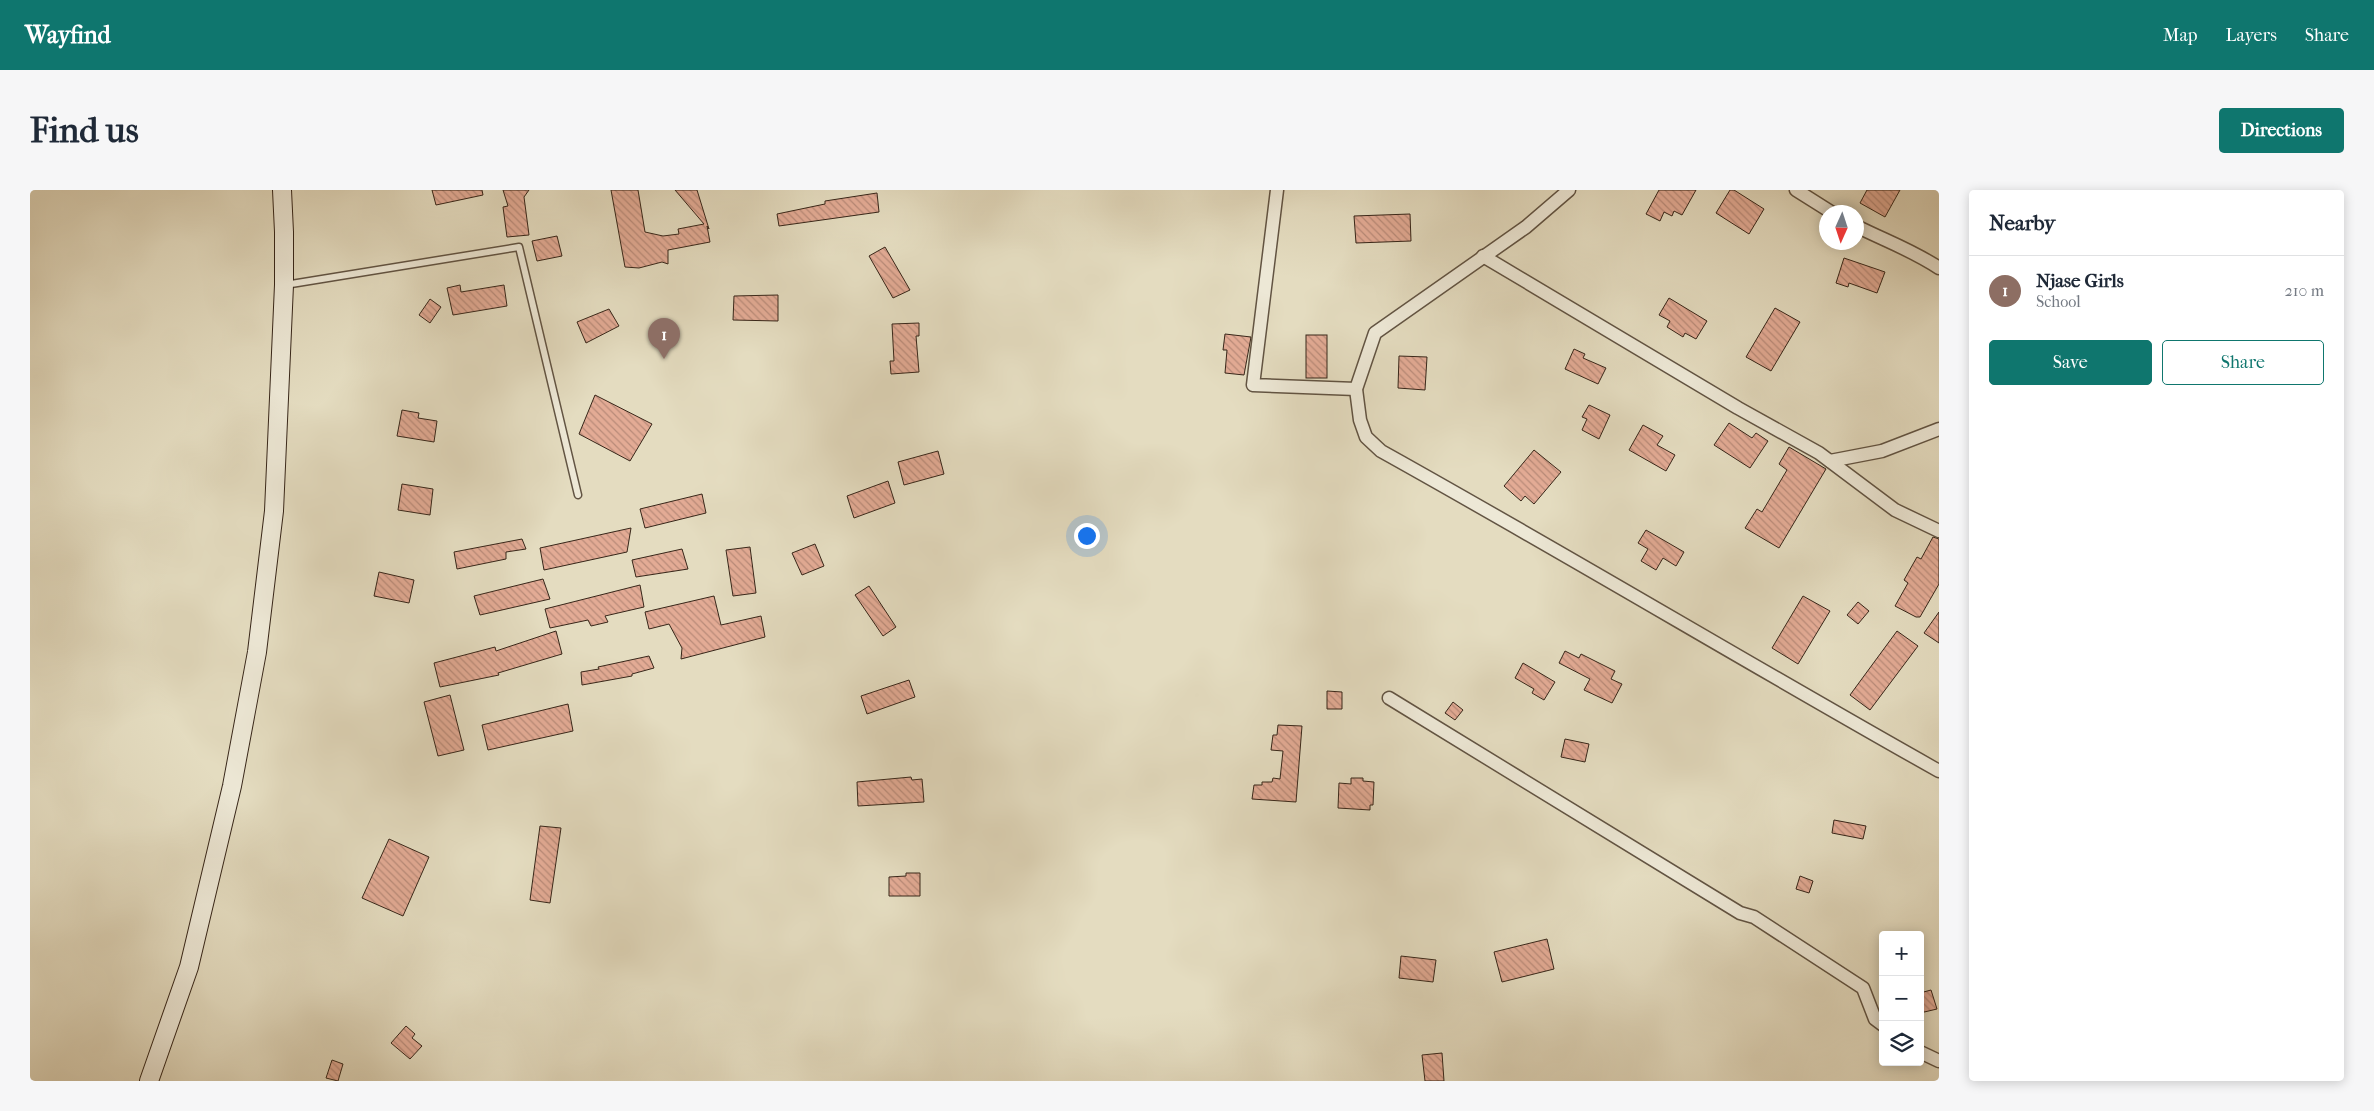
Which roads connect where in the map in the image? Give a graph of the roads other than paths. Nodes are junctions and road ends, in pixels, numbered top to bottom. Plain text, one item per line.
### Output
1 (282, 190) edge
2 (1277, 190) edge
3 (1569, 190) edge
4 (1796, 190) edge
5 (1820, 205) edge
6 (1864, 230) edge
7 (1483, 256) junction
8 (1939, 268) edge
9 (284, 285) junction
10 (1356, 389) junction
11 (1939, 429) edge
12 (1830, 461) junction
13 (578, 495) dead end
14 (1939, 531) edge
15 (1389, 698) dead end
16 (1939, 771) edge
17 (1879, 1022) edge
18 (1924, 1054) edge
19 (1939, 1061) edge
20 (149, 1081) edge

1 - 9 main road
2 - 10 street
3 - 7 street
4 - 5 street
6 - 8 street
7 - 10 street
7 - 12 street
9 - 13 lane
9 - 20 main road
10 - 16 street
11 - 12 street
12 - 14 street
15 - 17 street
18 - 19 street

